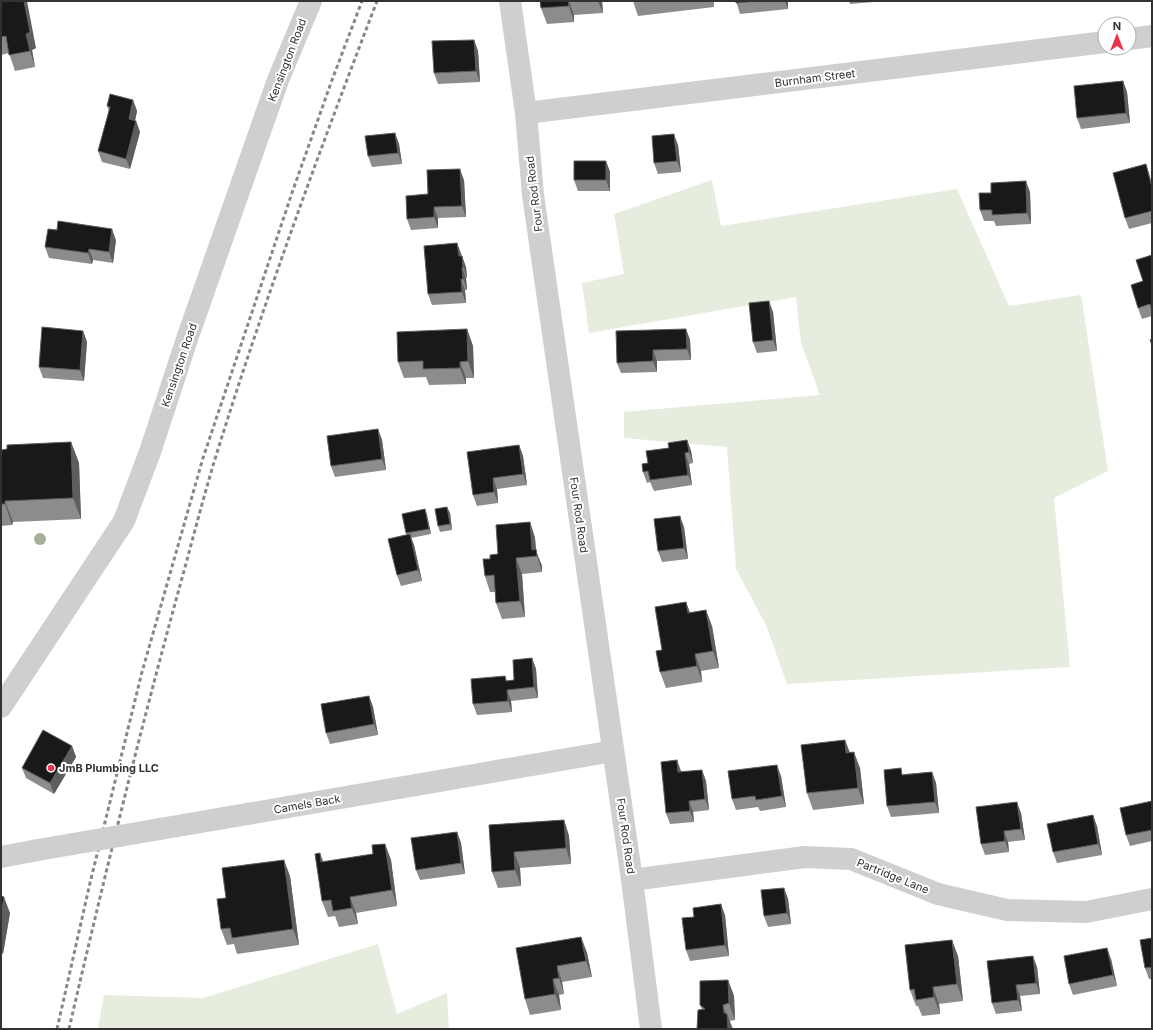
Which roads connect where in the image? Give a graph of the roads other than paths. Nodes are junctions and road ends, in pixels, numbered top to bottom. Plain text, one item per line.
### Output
1 (311, 1) edge
2 (510, 1) edge
3 (1152, 36) edge
4 (1137, 38) edge
5 (1097, 43) edge
6 (526, 114) junction
7 (1, 707) edge
8 (613, 751) junction
9 (1, 857) edge
10 (632, 880) junction
11 (1152, 899) edge
12 (651, 1029) edge

1 - 7 street, Kensington Road
2 - 6 street, Four Rod Road
3 - 4 street
5 - 6 street, Burnham Street
6 - 8 street, Four Rod Road
8 - 9 street, Camels Back, bridge
8 - 10 street, Four Rod Road
10 - 11 street, Partridge Lane
10 - 12 street, Four Rod Road

